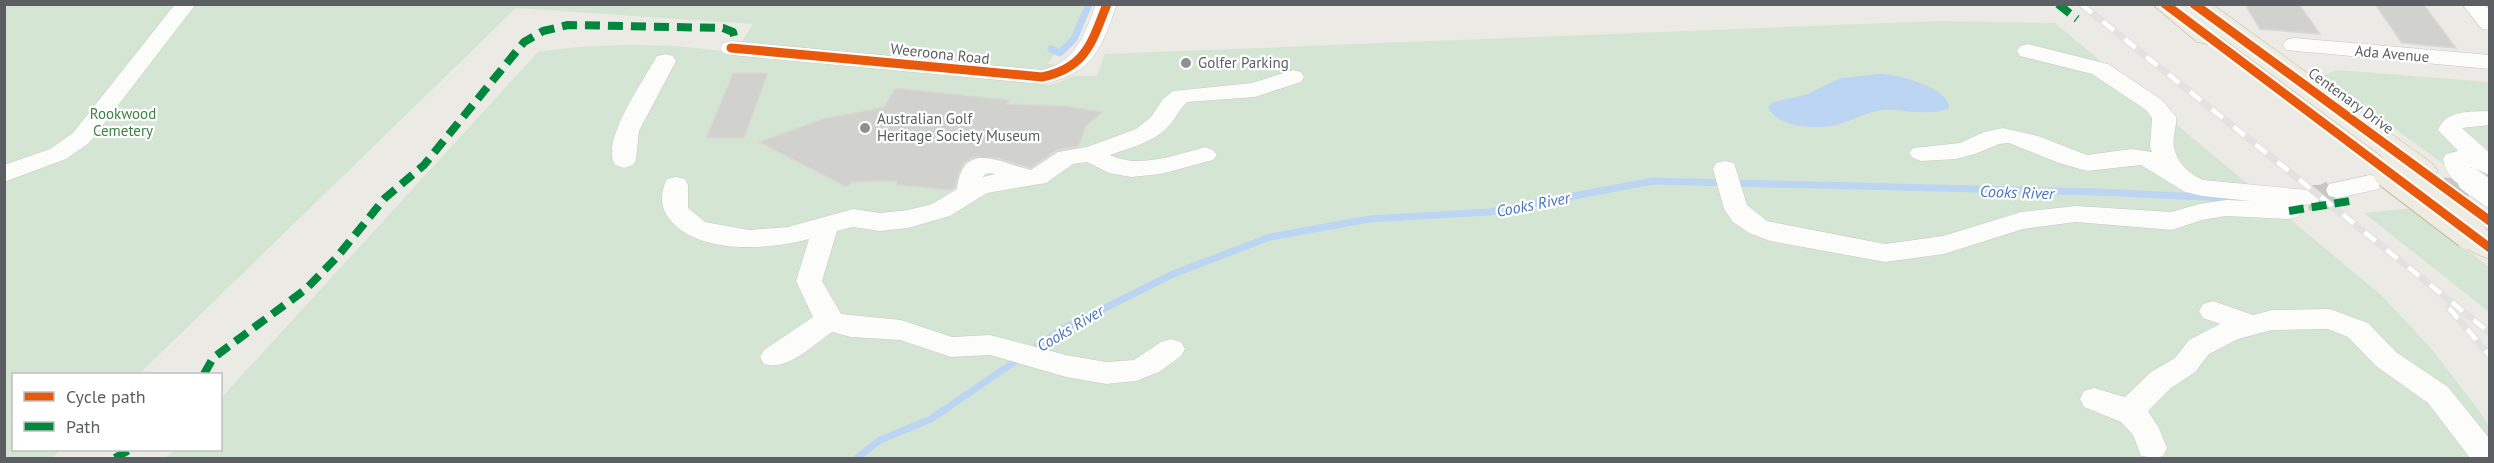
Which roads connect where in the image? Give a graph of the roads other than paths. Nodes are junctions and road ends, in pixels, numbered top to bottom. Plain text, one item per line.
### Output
1 (186, 4) edge
2 (1107, 4) edge
3 (2165, 4) edge
4 (2194, 4) edge
5 (2472, 4) edge
6 (2490, 24) edge
7 (2294, 45) dead end
8 (731, 48) dead end
9 (2028, 51) dead end
10 (664, 61) dead end
11 (2490, 62) edge
12 (1293, 77) dead end
13 (2490, 118) edge
14 (1921, 153) dead end
15 (1091, 154) junction
16 (1205, 154) dead end
17 (624, 160) dead end
18 (1725, 169) dead end
19 (4, 174) edge
20 (2176, 176) junction
21 (2380, 177) junction
22 (2484, 177) edge
23 (676, 185) dead end
24 (2338, 190) tunnel mouth
25 (826, 225) junction
26 (2483, 234) edge
27 (2212, 311) dead end
28 (830, 320) junction
29 (2248, 324) junction
30 (1171, 349) dead end
31 (774, 357) dead end
32 (2094, 399) dead end
33 (2130, 411) junction
34 (2152, 448) dead end
35 (2487, 459) edge

1 - 19 street
2 - 8 street, Weeroona Road
3 - 21 highway, Centenary Drive
4 - 26 highway, Centenary Drive
5 - 6 street
7 - 11 street, Ada Avenue
9 - 20 street
10 - 17 street
12 - 15 street
13 - 22 street
14 - 20 street
15 - 16 street
15 - 25 street
18 - 20 street
21 - 24 street
21 - 26 highway, Centenary Drive, bridge
23 - 25 street
25 - 28 street
27 - 29 street
28 - 30 street
28 - 31 street
29 - 33 street
29 - 35 street
32 - 33 street
33 - 34 street

